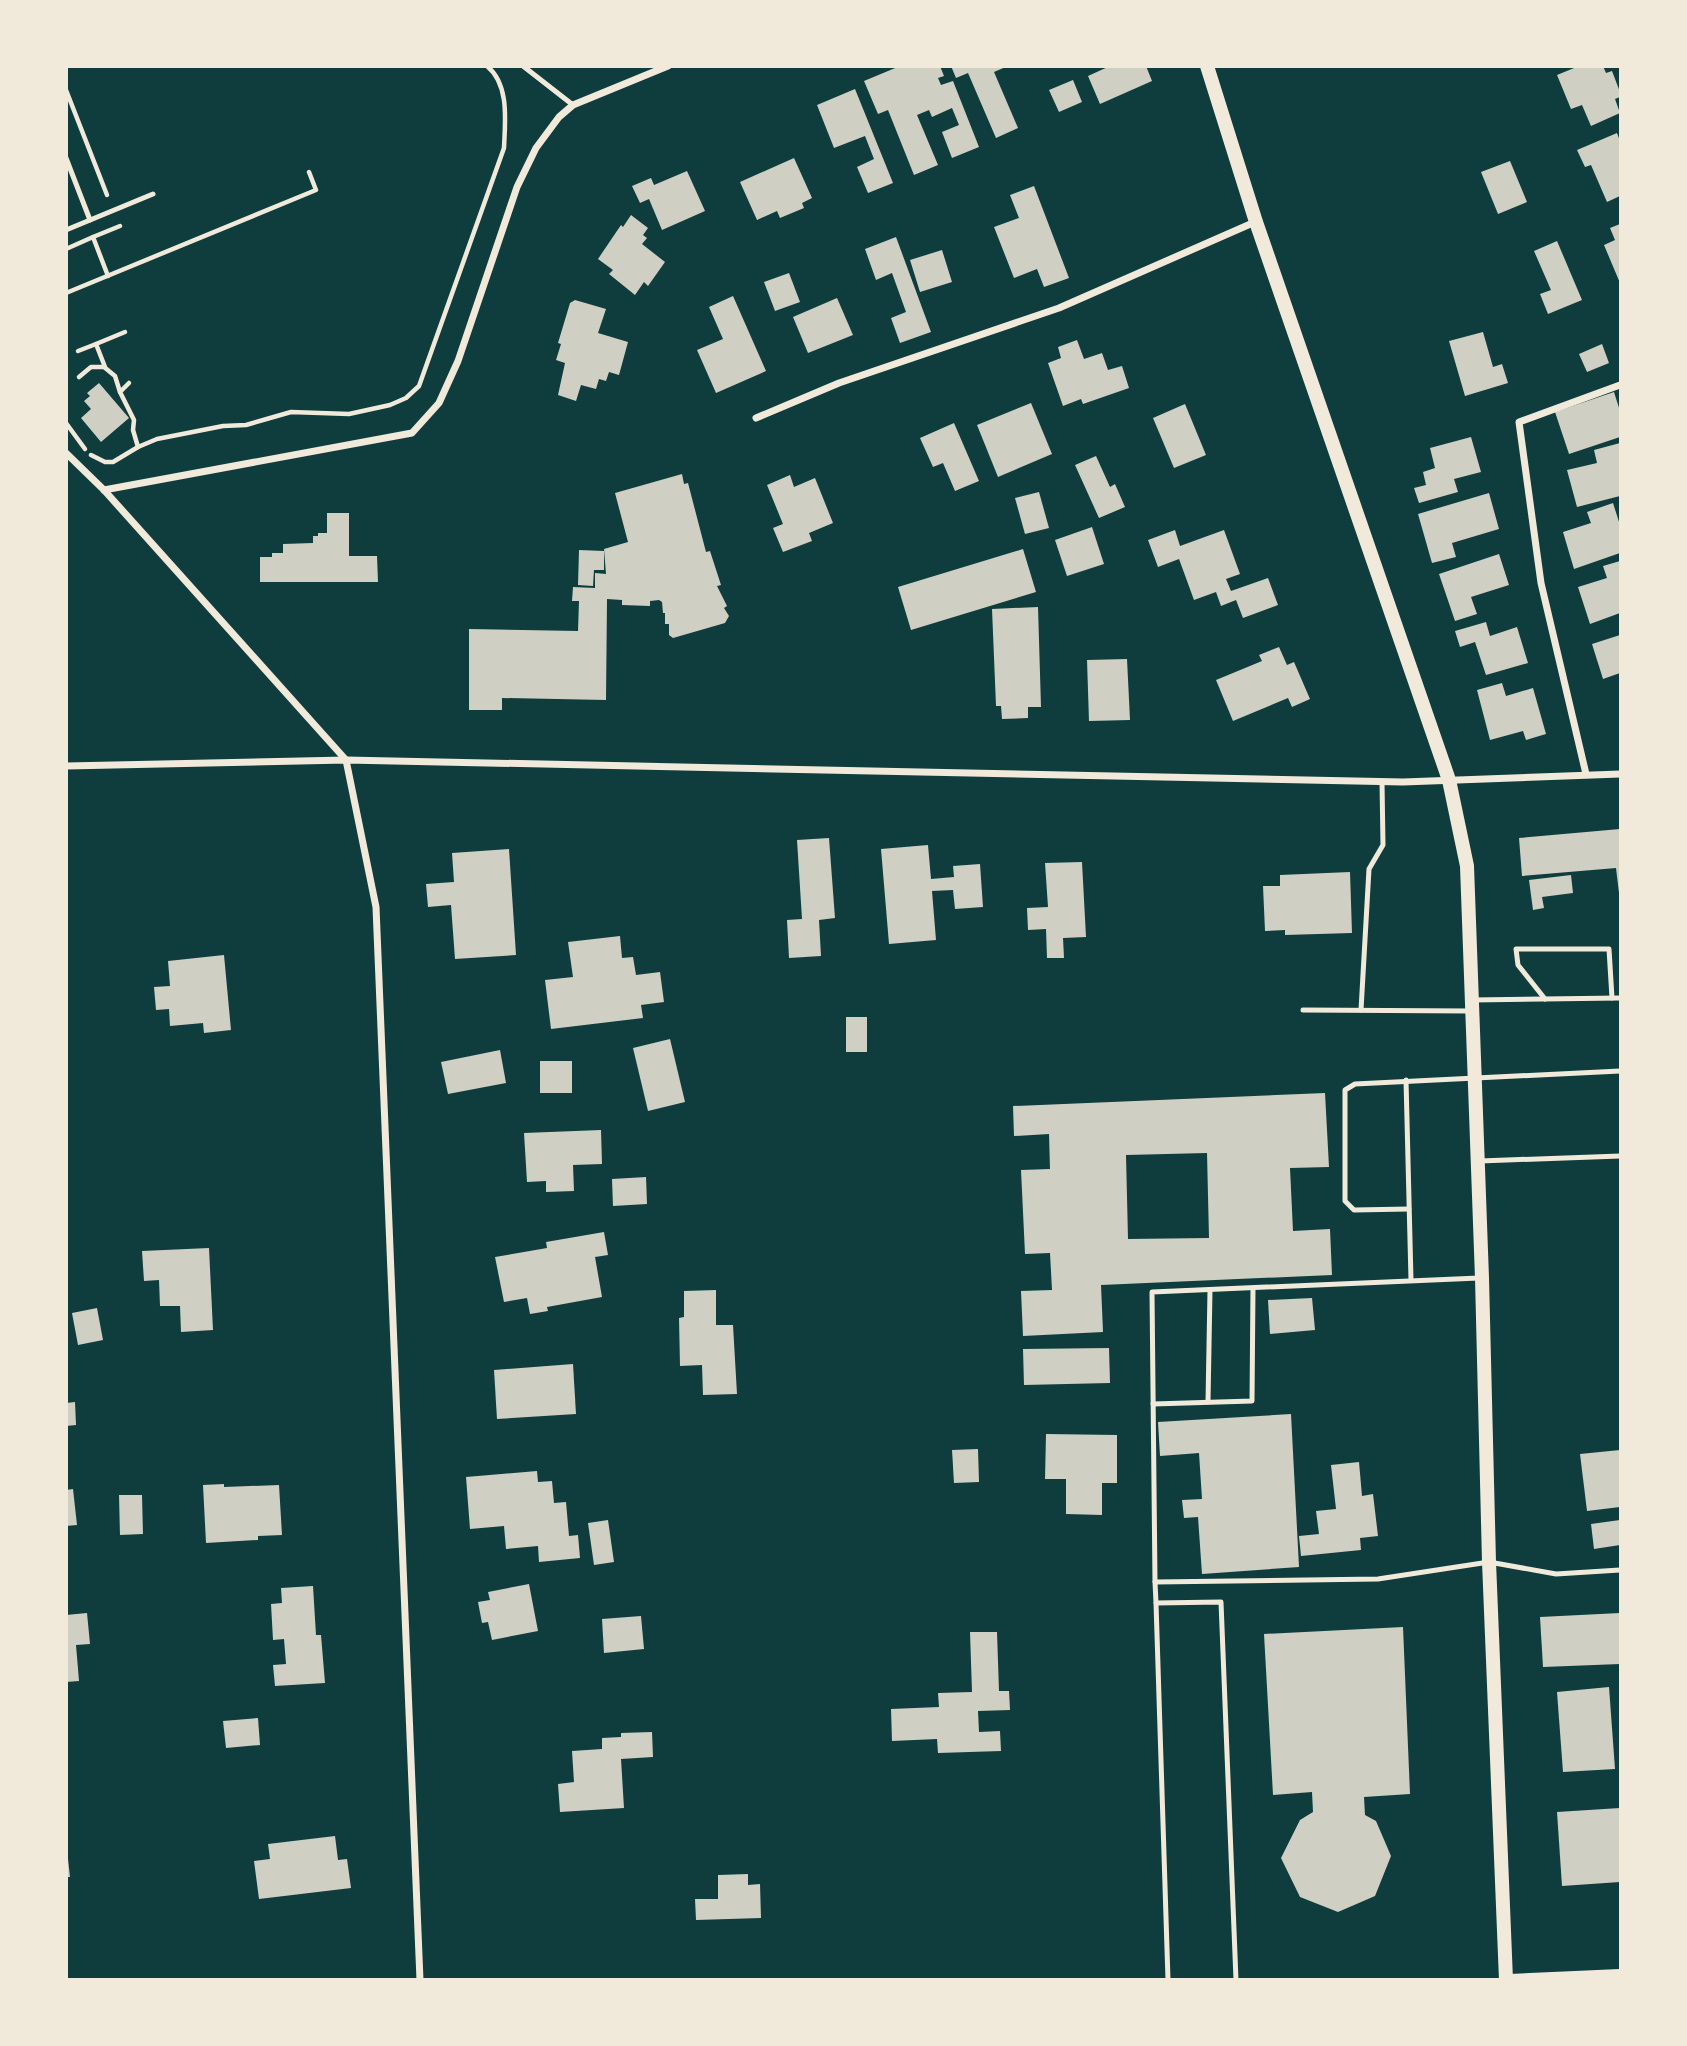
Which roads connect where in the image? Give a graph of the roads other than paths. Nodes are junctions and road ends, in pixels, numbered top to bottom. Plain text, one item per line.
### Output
1 (523, 66) edge
2 (668, 66) edge
3 (1207, 66) edge
4 (573, 105) junction
5 (66, 158) edge
6 (153, 194) dead end
7 (90, 219) junction
8 (1256, 222) junction
9 (66, 230) edge
10 (1620, 385) edge
11 (756, 418) dead end
12 (66, 453) edge
13 (104, 490) junction
14 (346, 760) junction
15 (66, 766) edge
16 (1586, 774) junction
17 (1620, 774) edge
18 (1449, 780) junction
19 (1382, 782) junction
20 (1612, 998) junction
21 (1620, 998) edge
22 (1545, 999) junction
23 (1472, 1005) junction
24 (1303, 1010) dead end
25 (1361, 1010) junction
26 (1620, 1070) edge
27 (1475, 1076) junction
28 (1406, 1080) junction
29 (1620, 1156) edge
30 (1478, 1161) junction
31 (1409, 1209) junction
32 (1482, 1278) junction
33 (1411, 1280) junction
34 (1252, 1288) junction
35 (1210, 1290) junction
36 (1208, 1402) junction
37 (1153, 1404) junction
38 (1489, 1562) junction
39 (1620, 1570) edge
40 (1155, 1582) junction
41 (1156, 1603) junction
42 (1620, 1975) edge
43 (420, 1979) edge
44 (1168, 1979) edge
45 (1236, 1979) edge
46 (1508, 1979) edge

1 - 4 lane
2 - 4 street
3 - 8 main road
4 - 13 street
5 - 7 lane
6 - 7 lane
7 - 9 lane
8 - 11 street
8 - 18 main road
10 - 16 street
12 - 13 street
13 - 14 street
14 - 15 street
14 - 19 street
14 - 43 street
16 - 17 street
16 - 18 street
18 - 19 street
18 - 23 main road
19 - 25 lane
20 - 21 lane
20 - 22 lane
20 - 22 lane
22 - 23 lane
23 - 25 lane
23 - 27 main road
24 - 25 lane
26 - 27 lane
27 - 28 lane
27 - 30 main road
28 - 31 lane
28 - 31 lane
29 - 30 lane
30 - 32 main road
31 - 33 lane
32 - 33 lane
32 - 38 main road
33 - 34 lane
34 - 35 lane
34 - 36 lane
35 - 36 lane
35 - 37 lane
36 - 37 lane
37 - 40 lane
38 - 39 lane
38 - 40 lane
38 - 46 main road
40 - 41 lane
41 - 44 lane
41 - 45 lane
42 - 46 street

